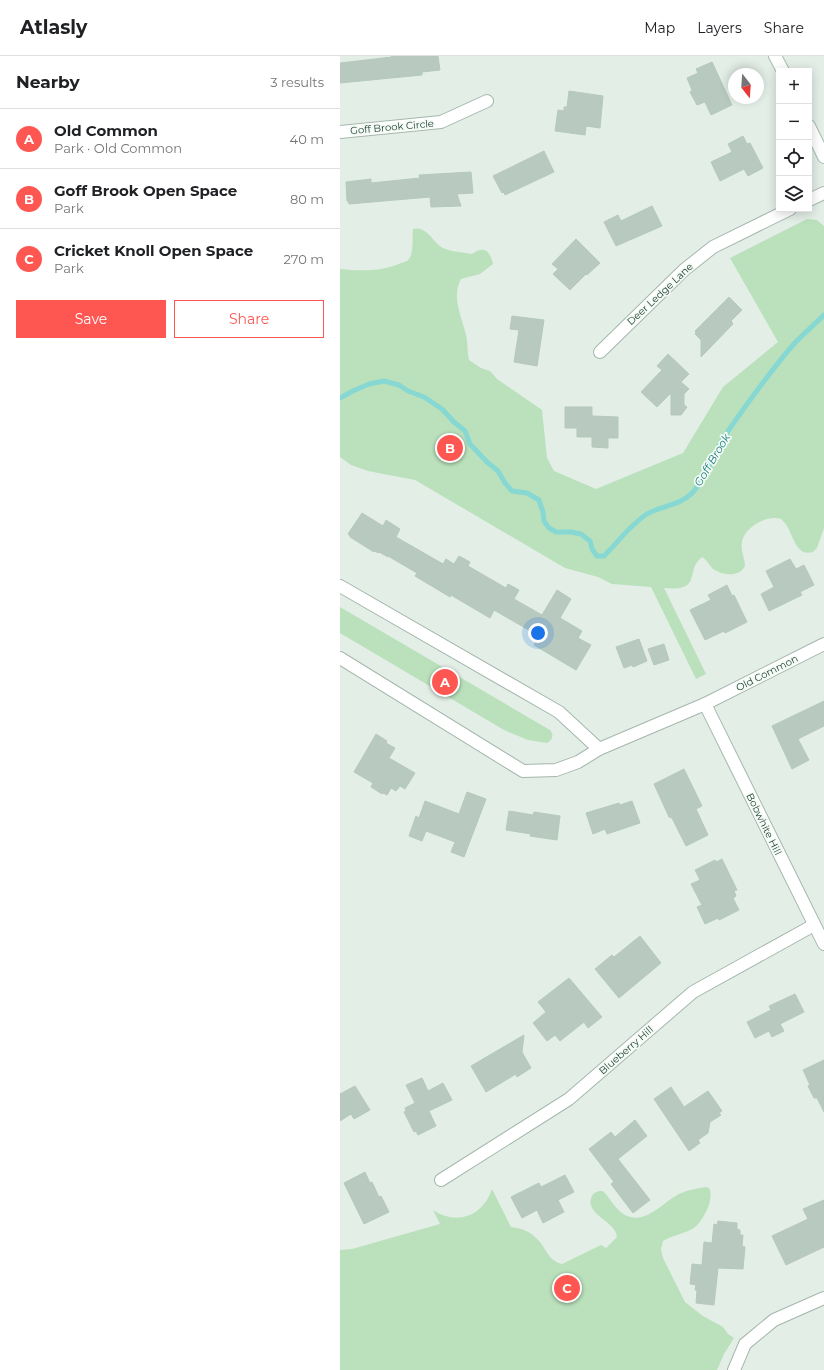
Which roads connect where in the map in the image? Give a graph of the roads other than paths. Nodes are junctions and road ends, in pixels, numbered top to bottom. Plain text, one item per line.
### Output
1 (775, 56) edge
2 (781, 68) edge
3 (487, 101) dead end
4 (340, 132) edge
5 (812, 132) edge
6 (824, 157) edge
7 (824, 193) edge
8 (812, 199) edge
9 (784, 212) edge
10 (600, 352) dead end
11 (340, 586) edge
12 (824, 644) edge
13 (340, 658) edge
14 (705, 704) junction
15 (599, 749) junction
16 (814, 924) junction
17 (824, 944) edge
18 (441, 1180) dead end
19 (824, 1298) edge
20 (734, 1370) edge

1 - 2 street
3 - 4 street, Goff Brook Circle
5 - 6 street
7 - 8 street
9 - 10 street, Deer Ledge Lane
11 - 15 street
12 - 14 street, Old Common
13 - 15 street, Old Common
14 - 15 street, Old Common
14 - 16 street, Bobwhite Hill
16 - 17 street, Bobwhite Hill
16 - 18 street, Blueberry Hill
19 - 20 street

